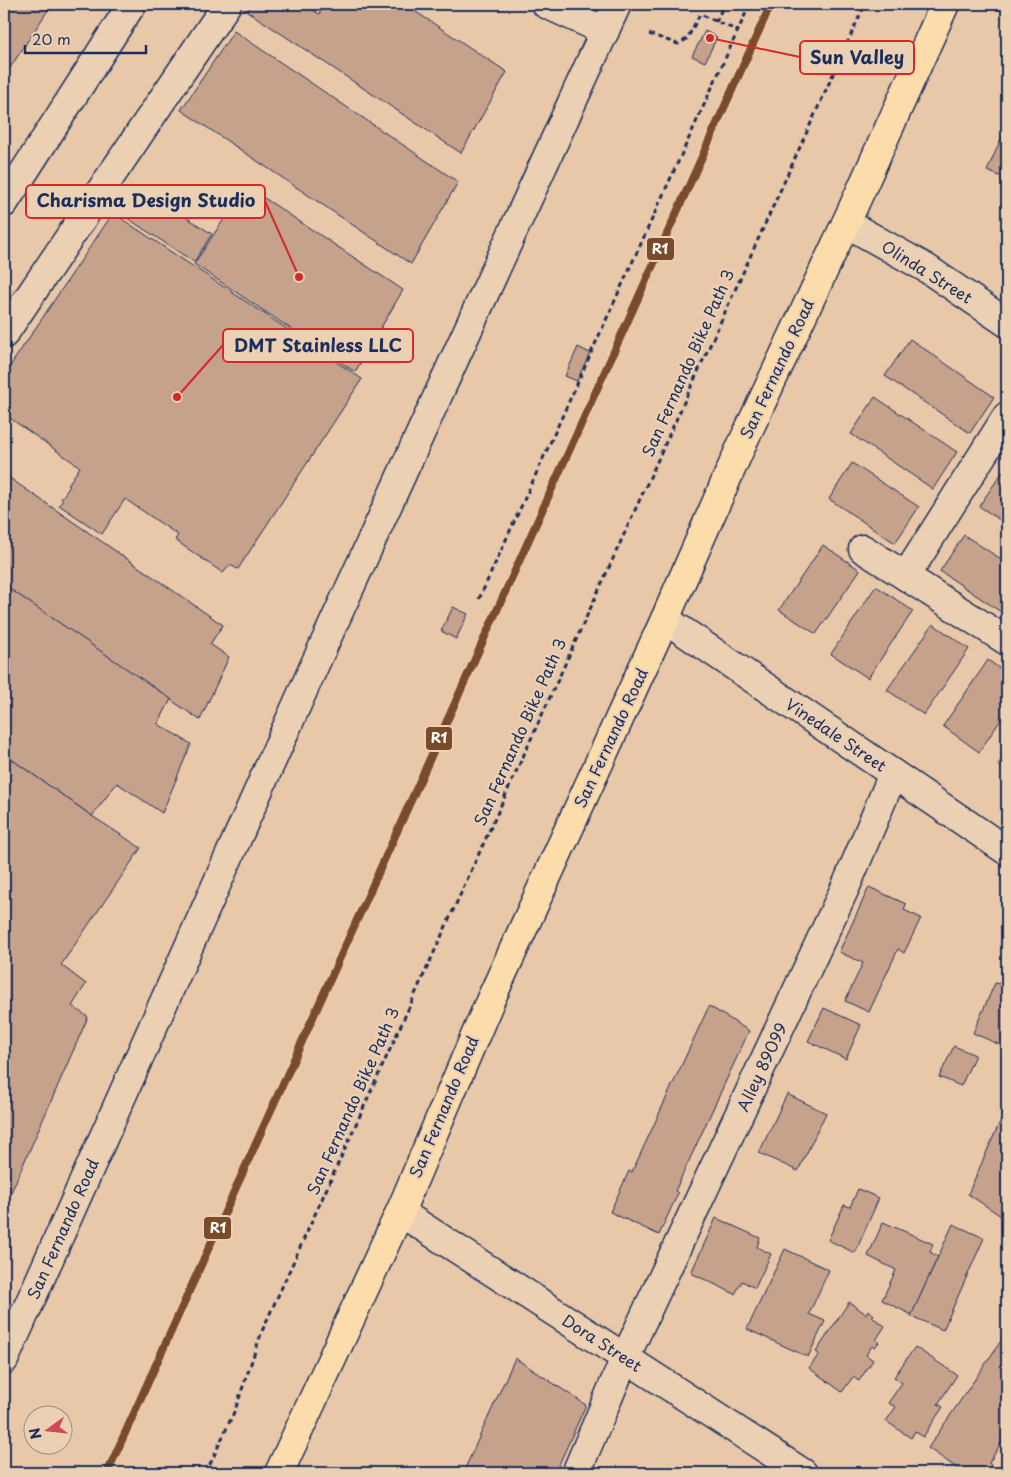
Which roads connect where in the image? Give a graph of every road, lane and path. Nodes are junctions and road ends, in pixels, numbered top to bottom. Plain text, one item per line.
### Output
1 (132, 4) edge
2 (227, 4) edge
3 (546, 4) edge
4 (617, 4) edge
5 (724, 4) edge
6 (750, 4) edge
7 (865, 4) edge
8 (945, 4) edge
9 (716, 22) junction
10 (605, 31) junction
11 (738, 31) junction
12 (649, 34) dead end
13 (4, 203) edge
14 (846, 223) junction
15 (1007, 322) edge
16 (4, 334) edge
17 (1007, 416) edge
18 (863, 549) dead end
19 (906, 576) junction
20 (479, 599) dead end
21 (665, 619) junction
22 (1007, 641) edge
23 (893, 774) junction
24 (1007, 851) edge
25 (400, 1212) junction
26 (625, 1358) junction
27 (4, 1360) edge
28 (206, 1473) edge
29 (279, 1473) edge
30 (576, 1473) edge
31 (803, 1473) edge

1 - 13 street
2 - 16 street
3 - 10 street
4 - 10 street, San Fernando Road
5 - 9 path
6 - 11 path
7 - 28 path, San Fernando Bike Path 3
8 - 14 main road, San Fernando Road
9 - 11 path
9 - 12 path
10 - 27 street, San Fernando Road
11 - 20 path
14 - 15 street, Olinda Street
14 - 21 main road, San Fernando Road
17 - 19 street
18 - 19 street
19 - 22 street
21 - 23 street, Vinedale Street
21 - 25 main road, San Fernando Road
23 - 24 street, Vinedale Street
23 - 26 street, Alley 89099
25 - 26 street, Dora Street
25 - 29 main road, San Fernando Road
26 - 30 street, Alley 89099
26 - 31 street, Dora Street

